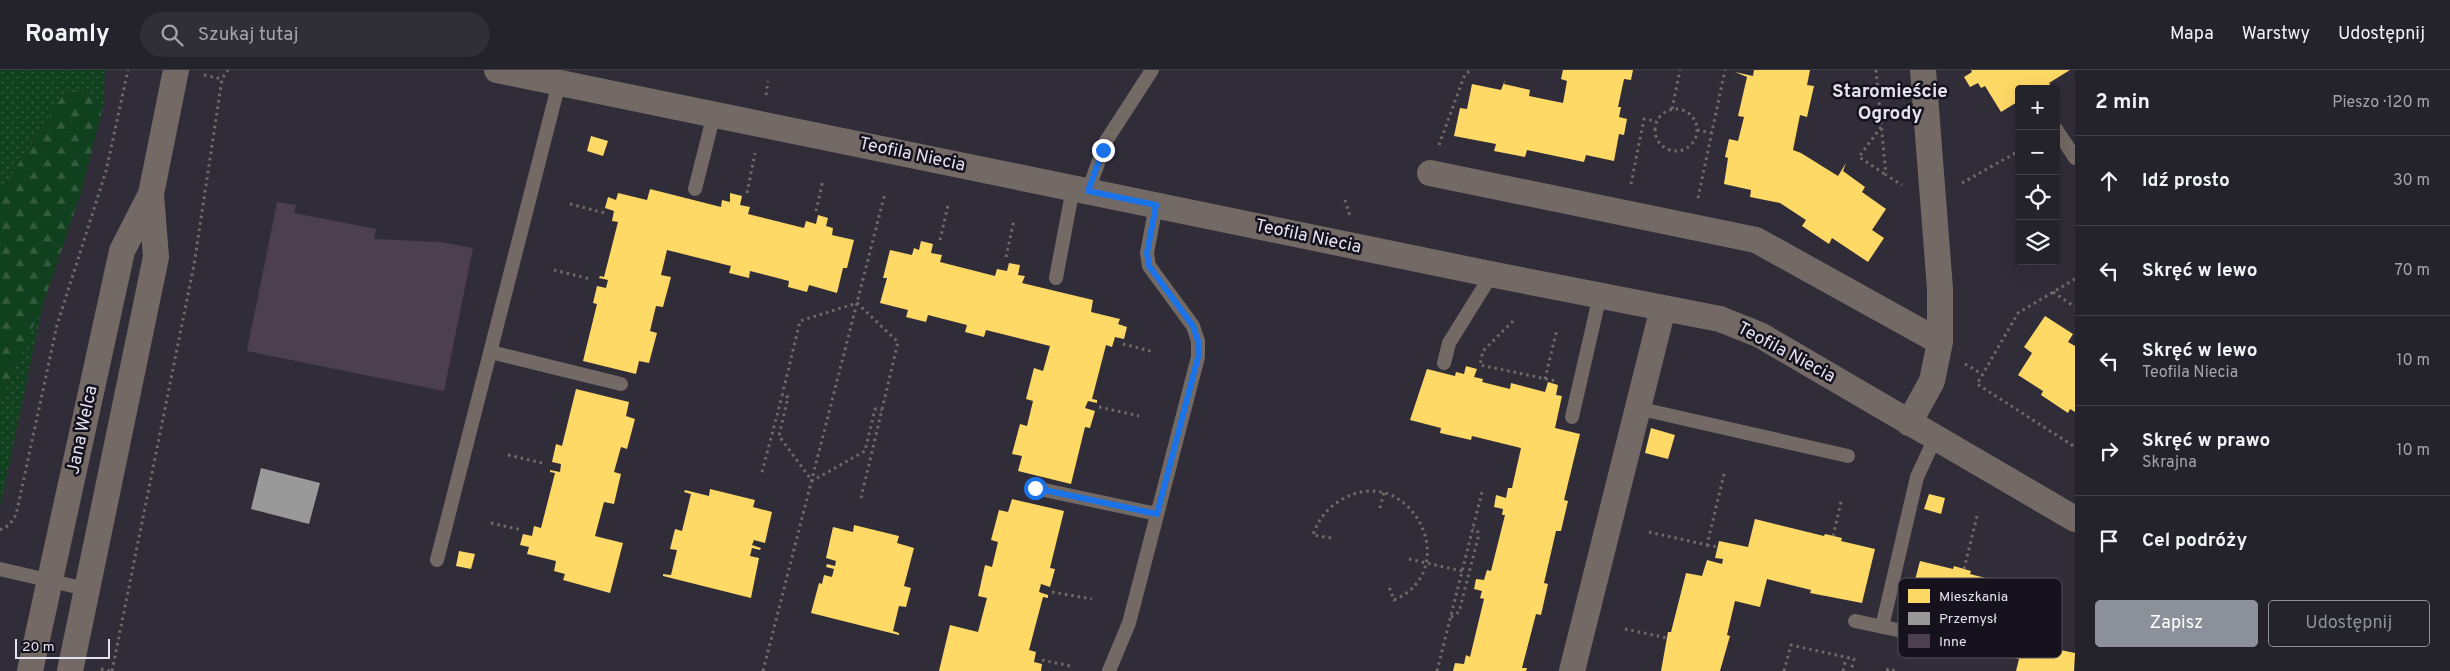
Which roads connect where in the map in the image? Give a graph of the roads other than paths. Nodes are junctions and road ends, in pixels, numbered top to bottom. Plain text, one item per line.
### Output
1 (176, 70) edge
2 (497, 70) edge
3 (1152, 70) edge
4 (1923, 70) edge
5 (559, 83) junction
6 (714, 114) junction
7 (2057, 130) edge
8 (2075, 158) edge
9 (1430, 174) road end
10 (695, 189) dead end
11 (1080, 190) junction
12 (151, 194) junction
13 (1156, 205) junction
14 (1492, 274) junction
15 (1056, 278) dead end
16 (1600, 295) junction
17 (1663, 308) junction
18 (1940, 342) junction
19 (491, 352) junction
20 (1444, 363) dead end
21 (621, 384) dead end
22 (1637, 408) junction
23 (1572, 417) dead end
24 (1909, 423) junction
25 (1934, 438) junction
26 (1848, 456) dead end
27 (1035, 488) dead end
28 (1157, 514) junction
29 (2075, 519) edge
30 (437, 560) dead end
31 (0, 569) edge
32 (50, 580) junction
33 (86, 589) junction
34 (1855, 621) dead end
35 (1882, 627) junction
36 (1898, 630) edge
37 (30, 671) edge
38 (70, 671) edge
39 (1109, 671) edge
40 (1572, 671) edge

1 - 12 street, Jana Welca
2 - 5 street, Teofila Niecia
3 - 11 lane
4 - 18 street
5 - 6 street, Teofila Niecia
5 - 19 lane
6 - 10 lane
6 - 11 street, Teofila Niecia
7 - 8 lane
9 - 18 street
11 - 13 street, Teofila Niecia
11 - 15 lane
12 - 32 street, Jana Welca
12 - 33 street, Jana Welca
13 - 14 street, Teofila Niecia
13 - 28 lane
14 - 16 street, Teofila Niecia
14 - 20 lane
16 - 17 street, Teofila Niecia
16 - 23 lane
17 - 22 street
17 - 24 street, Teofila Niecia
18 - 24 street
19 - 21 lane
19 - 30 lane
22 - 26 lane
22 - 40 street
24 - 25 street, Teofila Niecia
25 - 29 street, Teofila Niecia
25 - 35 lane
27 - 28 lane
28 - 39 lane
31 - 32 lane
32 - 33 lane
32 - 37 street, Jana Welca
33 - 38 street, Jana Welca
34 - 35 lane
35 - 36 lane

